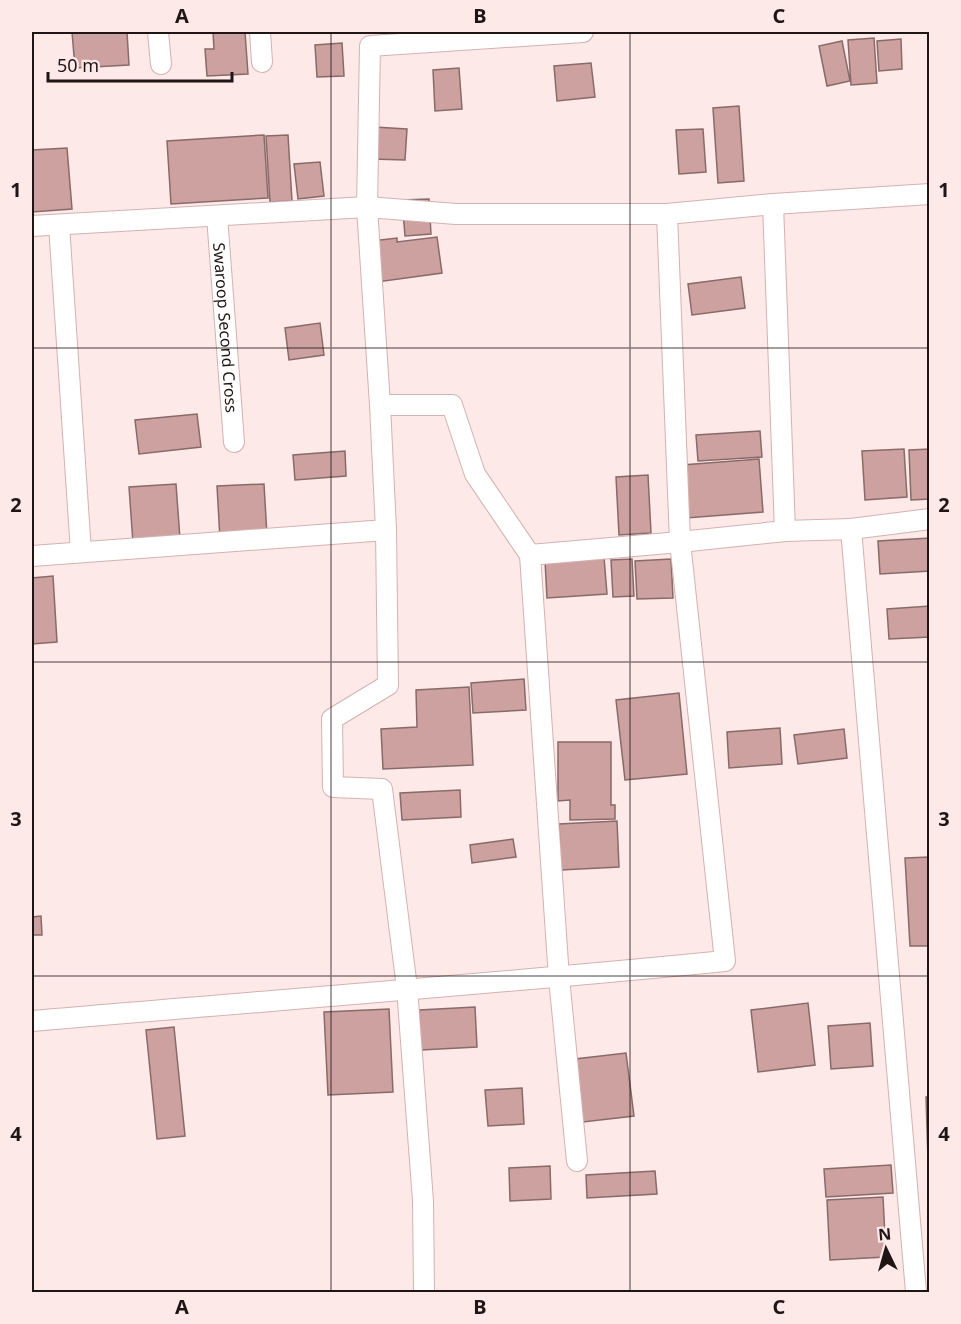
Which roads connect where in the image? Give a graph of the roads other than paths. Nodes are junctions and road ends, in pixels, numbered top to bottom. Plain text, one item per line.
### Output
1 (158, 32) edge
2 (260, 32) edge
3 (583, 32) edge
4 (262, 62) dead end
5 (161, 64) dead end
6 (930, 194) edge
7 (773, 204) junction
8 (367, 207) junction
9 (667, 213) junction
10 (217, 216) junction
11 (58, 225) junction
12 (32, 226) edge
13 (380, 405) junction
14 (234, 442) dead end
15 (930, 519) edge
16 (386, 530) junction
17 (851, 530) junction
18 (785, 531) junction
19 (680, 542) junction
20 (81, 552) junction
21 (530, 555) junction
22 (32, 556) edge
23 (559, 978) junction
24 (407, 988) junction
25 (32, 1021) edge
26 (577, 1161) dead end
27 (424, 1293) edge
28 (916, 1293) edge

1 - 5 street
2 - 4 street
3 - 8 street
6 - 7 street
7 - 9 street
7 - 18 street
8 - 9 street
8 - 10 street
8 - 13 street
9 - 19 street
10 - 11 street
10 - 14 street, Swaroop Second Cross
11 - 12 street
11 - 20 street
13 - 16 street
13 - 21 street
15 - 17 street
16 - 20 street
16 - 24 street
17 - 18 street
17 - 28 street
18 - 19 street
19 - 21 street
19 - 23 street
20 - 22 street
21 - 23 street
23 - 24 street
23 - 26 street
24 - 25 street
24 - 27 street

